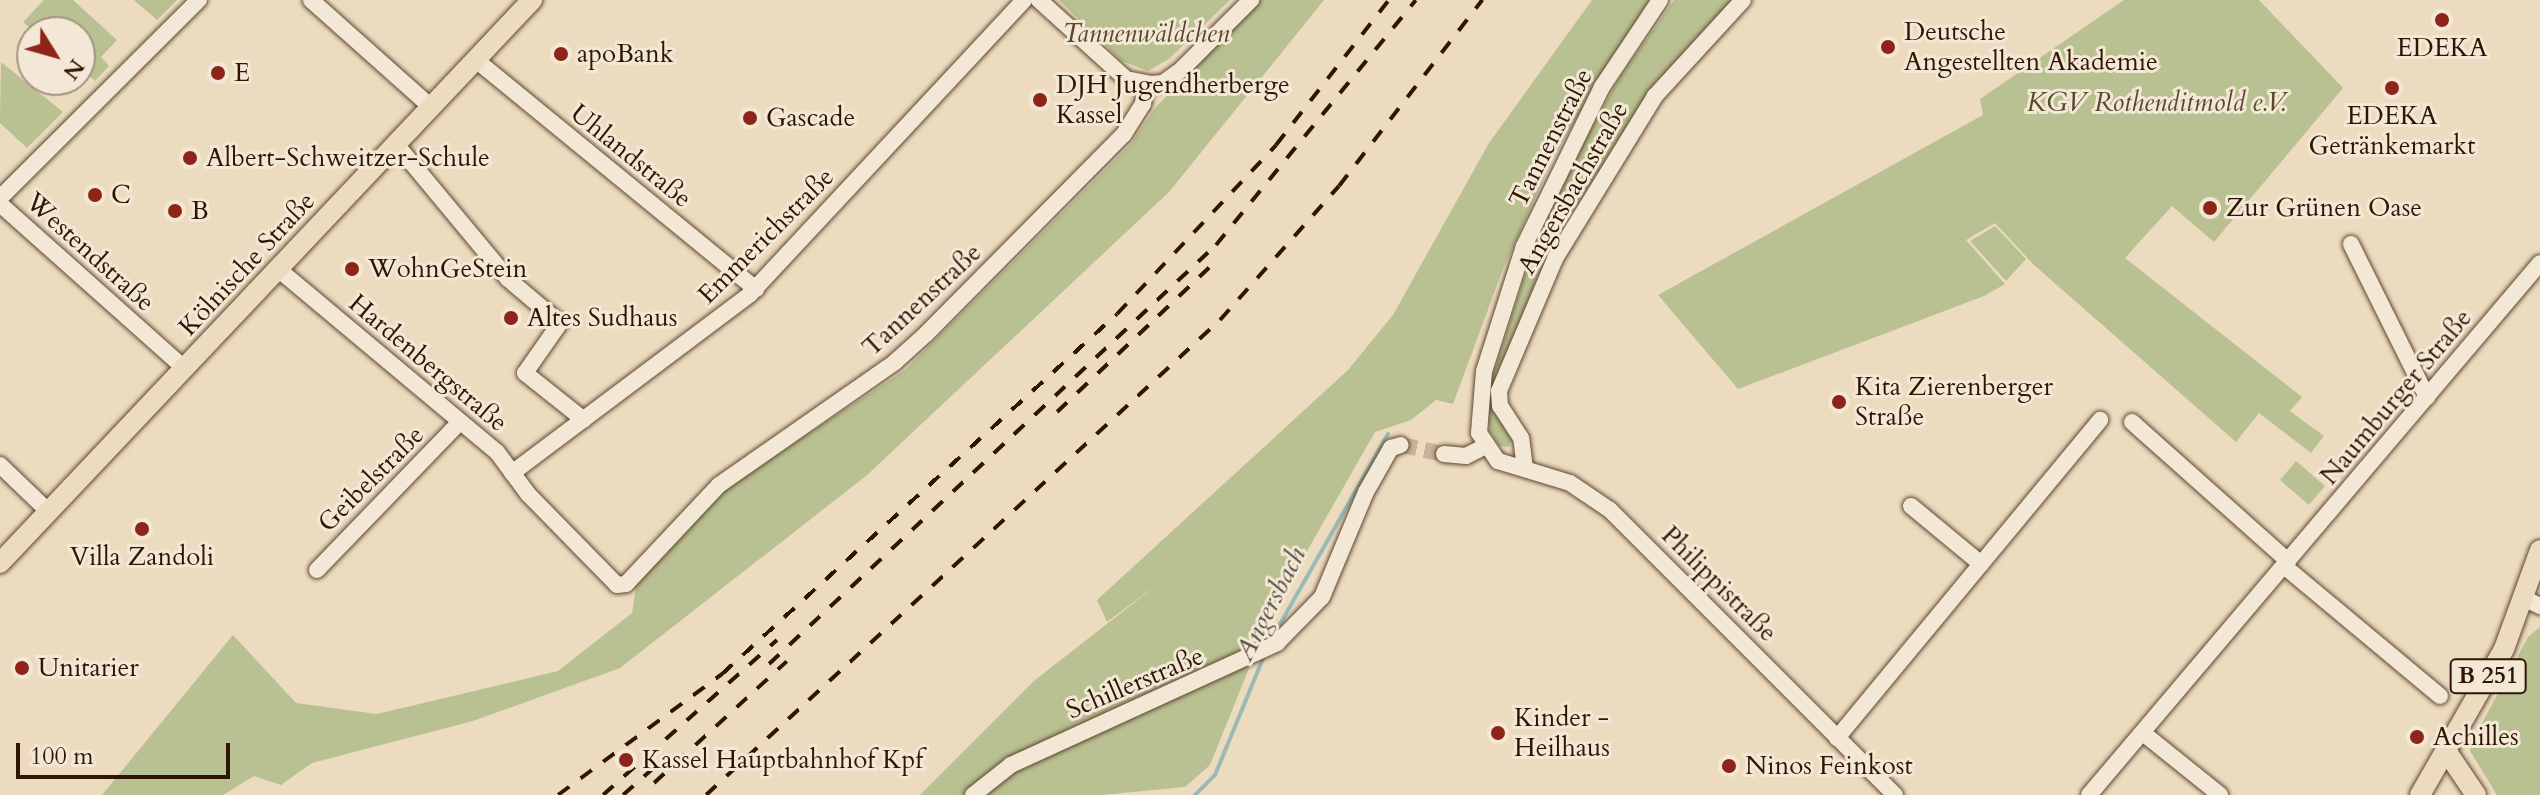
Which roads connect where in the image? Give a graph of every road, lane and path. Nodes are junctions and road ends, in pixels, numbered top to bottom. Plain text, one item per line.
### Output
1 (199, 0) edge
2 (311, 0) edge
3 (532, 0) edge
4 (1024, 0) edge
5 (1039, 0) edge
6 (1251, 0) edge
7 (1660, 0) edge
8 (1743, 0) edge
9 (476, 60) junction
10 (1154, 84) junction
11 (431, 107) junction
12 (396, 144) junction
13 (0, 201) edge
14 (2351, 244) dead end
15 (2540, 263) edge
16 (278, 269) junction
17 (756, 289) junction
18 (184, 368) junction
19 (2427, 397) junction
20 (584, 420) junction
21 (2100, 420) dead end
22 (460, 422) junction
23 (2132, 422) dead end
24 (1401, 445) dead end
25 (1484, 447) junction
26 (1444, 454) tunnel mouth
27 (0, 465) edge
28 (1525, 469) junction
29 (512, 473) junction
30 (1911, 506) dead end
31 (48, 511) junction
32 (2540, 550) edge
33 (0, 563) edge
34 (1981, 564) junction
35 (2286, 564) junction
36 (317, 570) dead end
37 (626, 584) joint
38 (2533, 602) edge
39 (2440, 696) dead end
40 (2143, 733) junction
41 (1837, 738) junction
42 (2447, 752) junction
43 (973, 795) edge
44 (1895, 795) edge
45 (2089, 795) edge
46 (2220, 795) edge
47 (2420, 795) edge
48 (2476, 795) edge

1 - 13 street
2 - 11 street
3 - 9 main road, Kölnische Straße
4 - 17 street, Emmerichstraße
5 - 10 street
6 - 10 street, Tannenstraße
7 - 25 street, Tannenstraße
8 - 28 street, Angersbachstraße
9 - 11 main road, Kölnische Straße
9 - 17 street, Uhlandstraße
10 - 37 street, Tannenstraße
11 - 12 main road, Kölnische Straße
12 - 16 main road, Kölnische Straße
12 - 20 street
13 - 18 street, Westendstraße
14 - 19 street
15 - 19 street, Naumburger Straße
16 - 18 main road, Kölnische Straße
16 - 22 street, Hardenbergstraße
17 - 20 street, Emmerichstraße
18 - 31 main road, Kölnische Straße
19 - 35 street, Naumburger Straße
20 - 29 street, Emmerichstraße
21 - 34 street
22 - 29 street, Hardenbergstraße
22 - 36 street, Geibelstraße
23 - 35 street
24 - 43 street, Schillerstraße
25 - 26 street
25 - 28 street, Philippistraße
27 - 31 street
28 - 41 street, Philippistraße
29 - 37 street, Hardenbergstraße
30 - 34 street
31 - 33 main road, Kölnische Straße
32 - 38 main road, B 251
34 - 41 street
35 - 39 street
35 - 40 street, Naumburger Straße
38 - 42 main road, B 251
40 - 45 street, Naumburger Straße
40 - 46 street
41 - 44 street, Philippistraße
42 - 47 main road, B 251
42 - 48 main road

